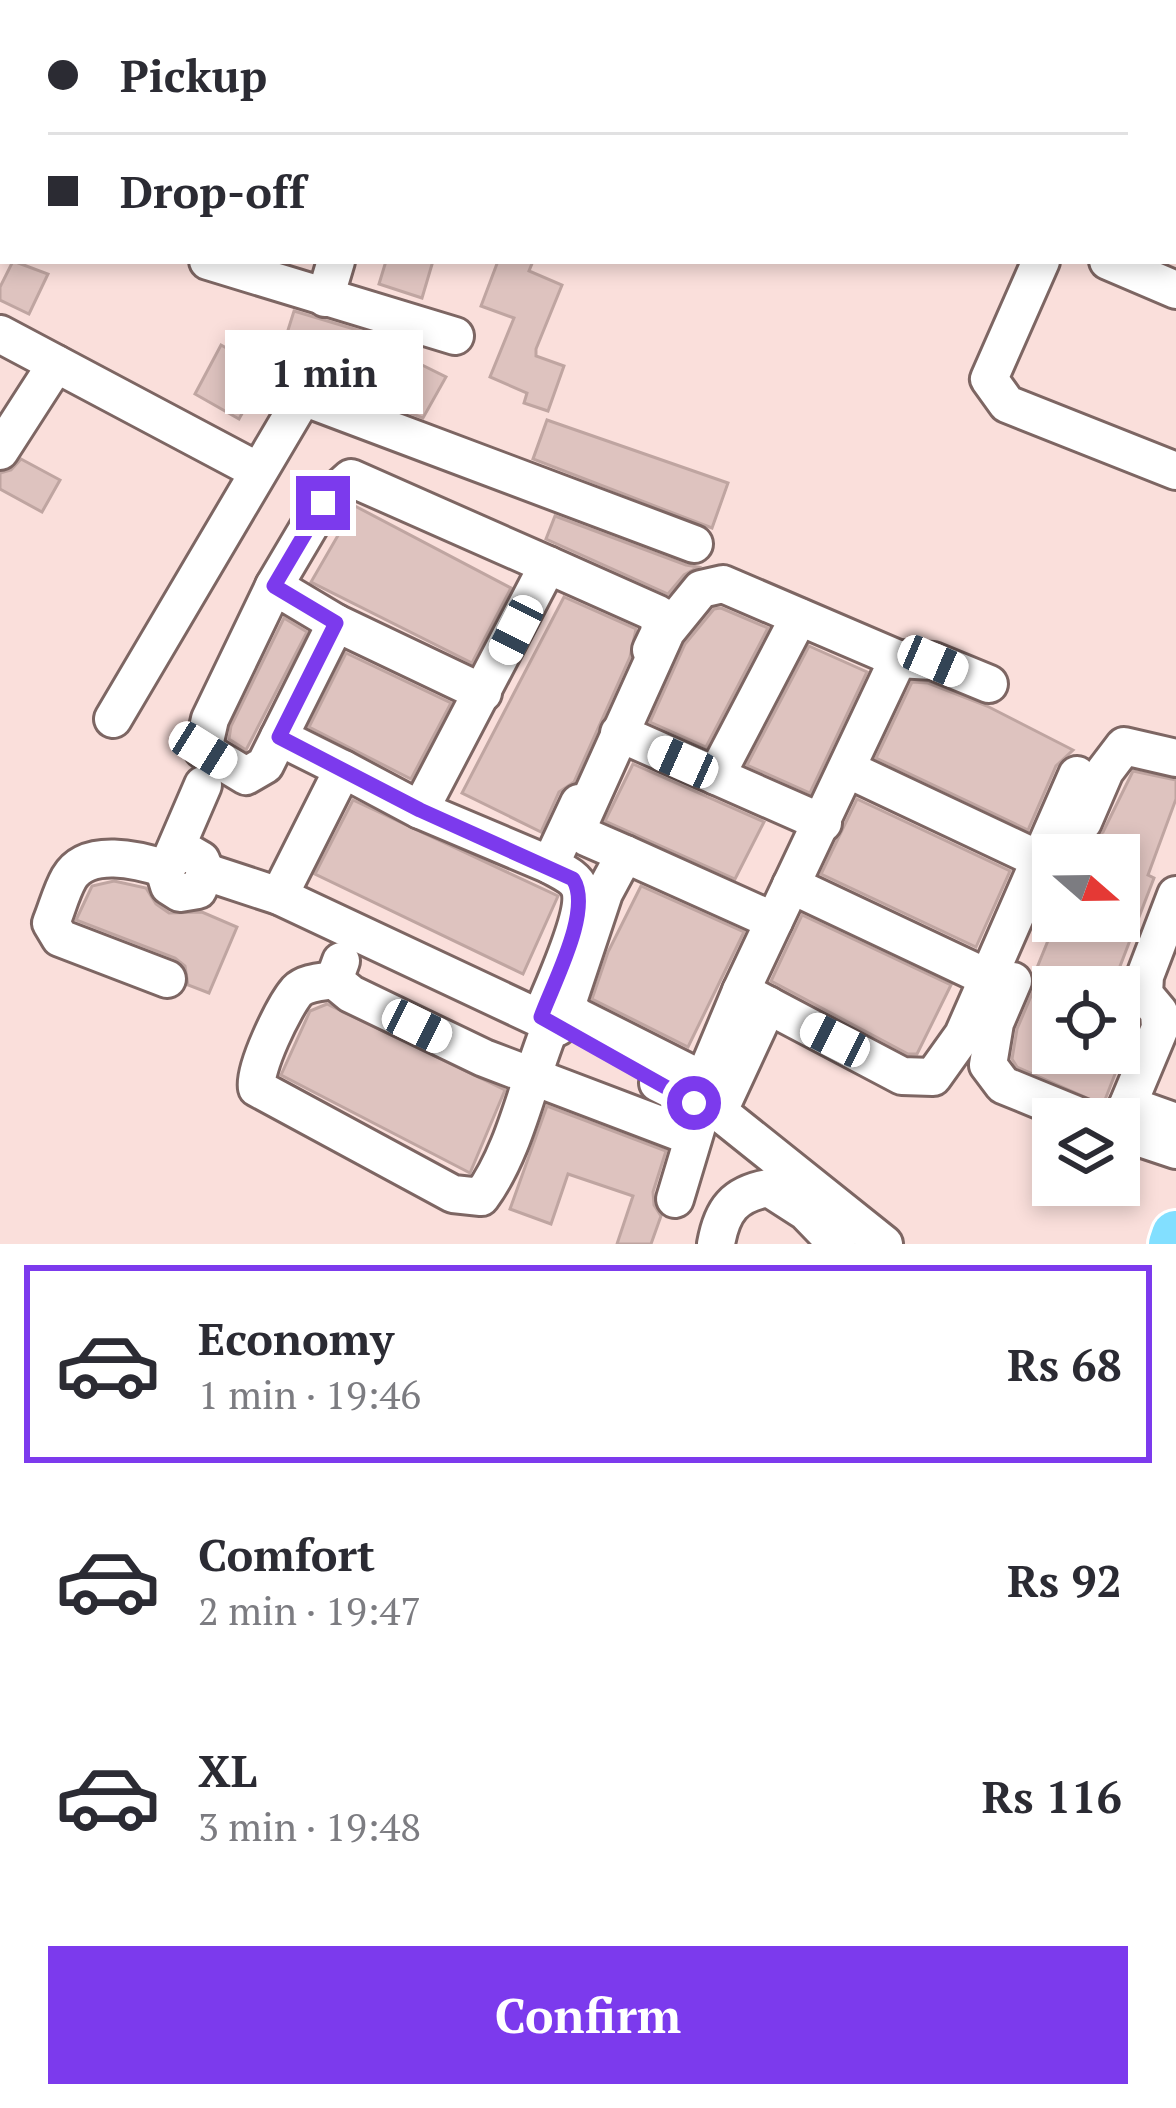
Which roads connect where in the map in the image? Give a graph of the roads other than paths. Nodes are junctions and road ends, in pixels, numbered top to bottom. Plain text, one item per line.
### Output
1 (217, 264) edge
2 (335, 264) edge
3 (1040, 264) edge
4 (1115, 264) edge
5 (1176, 290) edge
6 (325, 298) junction
7 (0, 334) edge
8 (455, 336) dead end
9 (56, 364) junction
10 (0, 451) edge
11 (256, 470) junction
12 (1176, 471) edge
13 (694, 544) dead end
14 (548, 565) junction
15 (274, 586) junction
16 (799, 617) junction
17 (336, 623) junction
18 (898, 659) junction
19 (988, 684) dead end
20 (483, 693) junction
21 (113, 719) dead end
22 (619, 733) junction
23 (279, 737) junction
24 (1176, 758) edge
25 (343, 769) junction
26 (847, 769) junction
27 (1077, 775) dead end
28 (716, 776) junction
29 (203, 785) dead end
30 (420, 810) junction
31 (823, 823) junction
32 (1062, 834) edge
33 (1072, 834) edge
34 (625, 854) junction
35 (1032, 857) edge
36 (550, 865) junction
37 (182, 866) junction
38 (285, 885) junction
39 (791, 885) junction
40 (1176, 895) edge
41 (1032, 905) edge
42 (774, 921) junction
43 (1032, 925) edge
44 (353, 930) junction
45 (988, 978) junction
46 (167, 979) dead end
47 (334, 980) junction
48 (754, 998) junction
49 (552, 1016) junction
50 (537, 1079) junction
51 (1035, 1098) edge
52 (1131, 1098) edge
53 (702, 1108) junction
54 (1140, 1121) edge
55 (1176, 1122) edge
56 (1140, 1131) edge
57 (1176, 1150) edge
58 (675, 1199) dead end
59 (1176, 1234) edge
60 (716, 1244) edge
61 (837, 1244) edge
62 (884, 1244) edge
63 (1173, 1244) edge

1 - 6 street
2 - 6 street
3 - 12 street
4 - 5 street
6 - 8 street
7 - 9 street
9 - 10 street
9 - 11 street
11 - 13 street
11 - 21 street
14 - 15 street
14 - 20 street
14 - 36 street
15 - 17 street
15 - 23 street
16 - 18 street
16 - 22 street
16 - 28 street
17 - 20 street
17 - 23 street
18 - 19 street
18 - 26 street
20 - 30 street
22 - 28 street
22 - 34 street
23 - 25 street
24 - 33 street
25 - 30 street
25 - 38 street
26 - 31 street
26 - 35 street
27 - 32 street
28 - 31 street
29 - 37 street
30 - 36 street
31 - 39 street
34 - 42 street
34 - 53 street
36 - 49 street
37 - 38 street
37 - 46 street
38 - 44 street
38 - 49 street
39 - 42 street
39 - 45 street
40 - 52 street
41 - 45 street
42 - 48 street
43 - 51 street
44 - 47 street
44 - 49 street
45 - 48 street
47 - 50 street
47 - 50 street
48 - 53 street
49 - 50 street
49 - 53 street
50 - 53 street
53 - 58 street
53 - 62 street
54 - 55 street
56 - 57 street
59 - 63 main road
60 - 61 street

